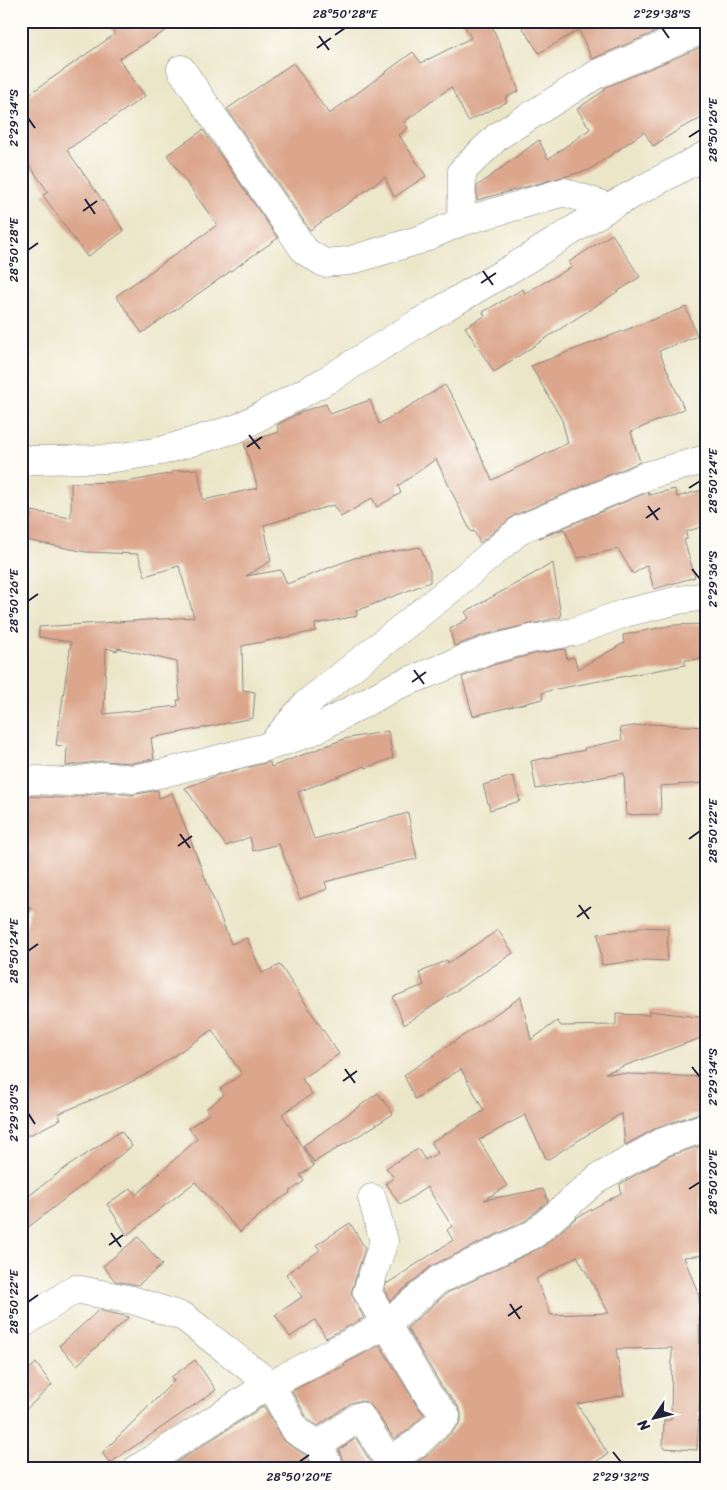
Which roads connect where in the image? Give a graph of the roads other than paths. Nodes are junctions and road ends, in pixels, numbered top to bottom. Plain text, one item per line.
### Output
1 (706, 28) edge
2 (181, 69) dead end
3 (706, 154) edge
4 (609, 207) junction
5 (461, 222) junction
6 (21, 458) edge
7 (706, 460) edge
8 (706, 596) edge
9 (270, 746) junction
10 (21, 781) edge
11 (706, 1127) edge
12 (372, 1198) dead end
13 (387, 1324) junction
14 (21, 1325) edge
15 (270, 1384) junction
16 (324, 1457) edge
17 (137, 1469) edge

1 - 5 street
2 - 5 street
3 - 4 street
4 - 5 street
4 - 6 street
7 - 9 street
8 - 9 street
9 - 10 street
11 - 13 street
12 - 13 street
13 - 15 street
13 - 16 street
14 - 15 street
15 - 16 street
15 - 17 street

